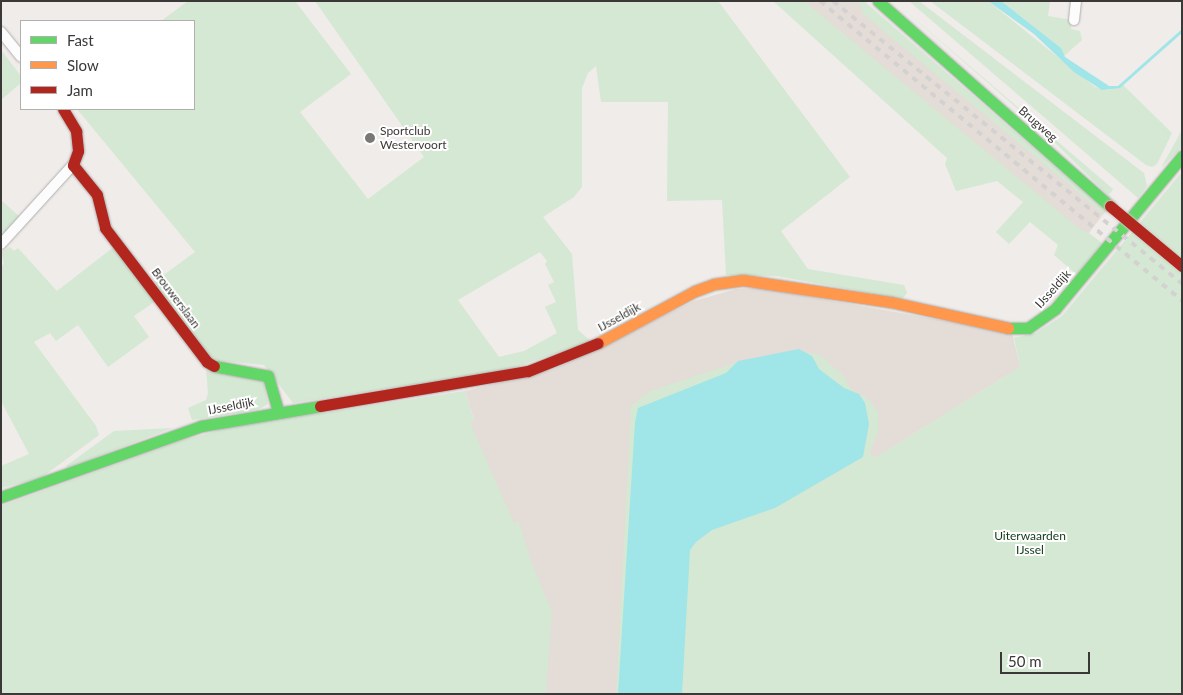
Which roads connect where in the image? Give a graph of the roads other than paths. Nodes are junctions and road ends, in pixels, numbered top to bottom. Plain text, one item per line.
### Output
1 (878, 1) edge
2 (1076, 1) edge
3 (1074, 20) dead end
4 (1, 32) edge
5 (20, 56) edge
6 (64, 110) edge
7 (1182, 156) edge
8 (73, 165) junction
9 (1, 244) edge
10 (1182, 266) edge
11 (278, 411) junction
12 (1, 497) edge

1 - 10 street, Brugweg, bridge
2 - 3 street
4 - 5 street
6 - 8 street
7 - 11 street, IJsseldijk
8 - 9 street
8 - 11 street, Brouwerslaan
11 - 12 street, IJsseldijk

